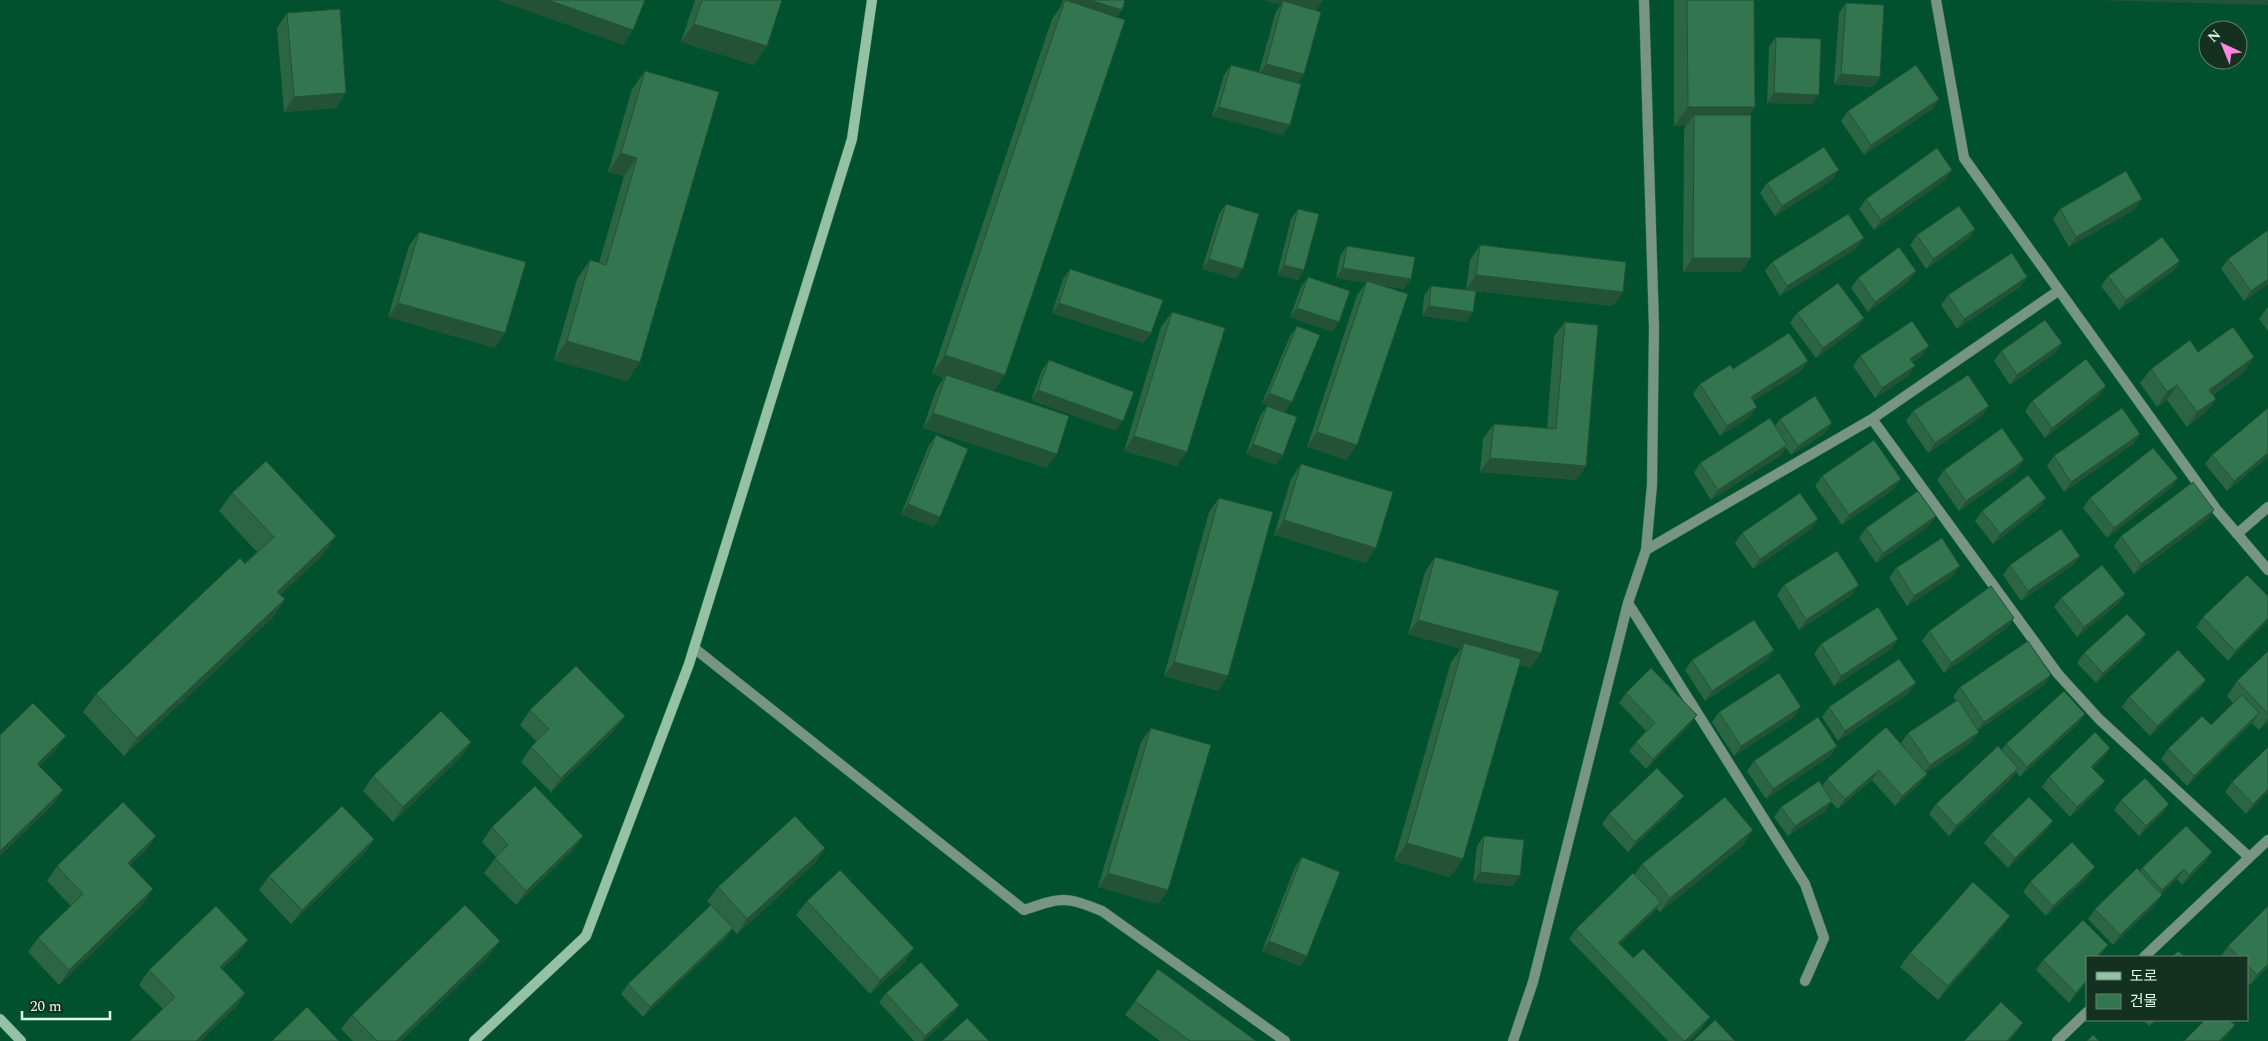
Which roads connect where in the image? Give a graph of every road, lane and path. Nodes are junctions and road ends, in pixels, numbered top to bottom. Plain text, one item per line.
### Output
1 (872, 0) edge
2 (1644, 0) edge
3 (1936, 0) edge
4 (2058, 291) junction
5 (1872, 419) junction
6 (2268, 507) edge
7 (2237, 534) junction
8 (1646, 550) junction
9 (2268, 570) edge
10 (1628, 603) junction
11 (694, 648) junction
12 (2268, 840) edge
13 (2249, 857) junction
14 (2145, 956) edge
15 (1805, 981) dead end
16 (2086, 1013) edge
17 (0, 1019) edge
18 (21, 1041) edge
19 (474, 1041) edge
20 (1285, 1041) edge
21 (1513, 1041) edge
22 (2057, 1041) edge

1 - 11 main road
2 - 8 street
3 - 4 street
4 - 5 street
4 - 7 street
5 - 8 street
5 - 13 street
6 - 7 street
7 - 9 street
8 - 10 street
10 - 15 street
10 - 21 street
11 - 19 main road
11 - 20 street
12 - 13 street
13 - 14 street
16 - 22 street
17 - 18 main road

